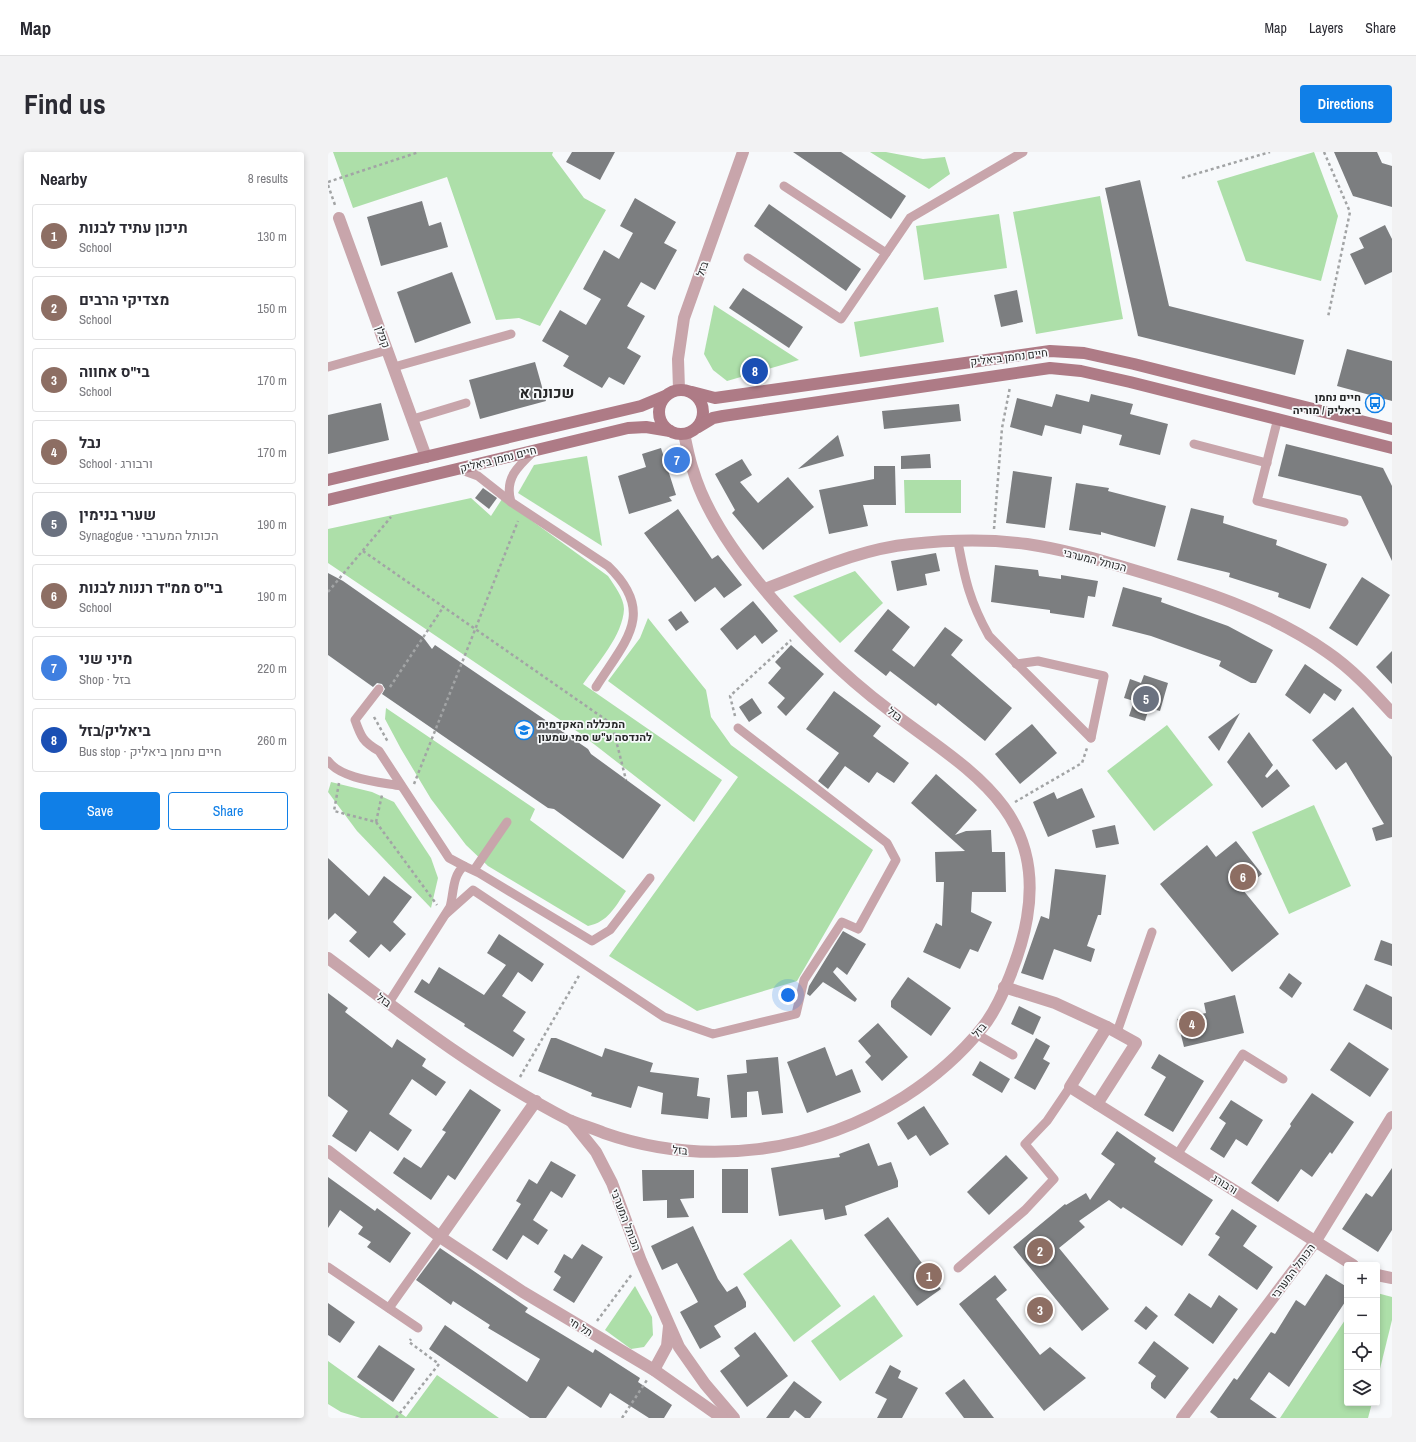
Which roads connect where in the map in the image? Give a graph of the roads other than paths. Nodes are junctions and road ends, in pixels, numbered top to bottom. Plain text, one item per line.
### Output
1 (743, 152) edge
2 (1023, 152) edge
3 (784, 186) dead end
4 (339, 218) road end
5 (886, 254) junction
6 (748, 258) dead end
7 (511, 334) dead end
8 (388, 350) junction
9 (328, 367) edge
10 (394, 367) junction
11 (679, 389) junction
12 (692, 392) junction
13 (665, 396) junction
14 (466, 403) dead end
15 (1278, 418) junction
16 (413, 419) junction
17 (698, 427) junction
18 (1392, 429) edge
19 (670, 431) junction
20 (684, 434) junction
21 (1194, 444) dead end
22 (1375, 444) junction
23 (1392, 448) edge
24 (536, 450) junction
25 (1392, 456) edge
26 (426, 457) junction
27 (1267, 463) junction
28 (459, 469) junction
29 (328, 480) edge
30 (328, 500) edge
31 (511, 502) junction
32 (1344, 522) dead end
33 (958, 542) junction
34 (765, 588) junction
35 (1016, 664) junction
36 (596, 687) dead end
37 (379, 689) dead end
38 (1392, 712) edge
39 (738, 728) road end
40 (328, 761) edge
41 (401, 786) junction
42 (507, 822) dead end
43 (464, 866) junction
44 (474, 870) junction
45 (650, 878) dead end
46 (446, 914) junction
47 (1152, 932) dead end
48 (328, 958) edge
49 (1004, 987) junction
50 (388, 1004) junction
51 (1112, 1029) junction
52 (976, 1034) junction
53 (1013, 1054) dead end
54 (1283, 1079) dead end
55 (1070, 1087) junction
56 (536, 1101) junction
57 (1097, 1104) junction
58 (1392, 1117) edge
59 (572, 1121) junction
60 (328, 1151) edge
61 (1178, 1154) junction
62 (440, 1237) junction
63 (1315, 1242) junction
64 (1347, 1262) edge
65 (328, 1267) edge
66 (958, 1268) dead end
67 (1380, 1276) edge
68 (1392, 1278) edge
69 (389, 1308) junction
70 (669, 1325) junction
71 (418, 1328) road end
72 (654, 1370) junction
73 (722, 1418) edge
74 (734, 1418) edge
75 (1182, 1418) edge

1 - 11 street, בזל
2 - 5 lane
3 - 5 lane
4 - 8 street, קפלן
5 - 6 lane
7 - 10 lane
8 - 9 lane
8 - 10 street, קפלן
10 - 16 street, קפלן
11 - 12 street
11 - 13 street
12 - 17 street
12 - 18 street, חיים נחמן ביאליק
13 - 19 street
13 - 26 street, חיים נחמן ביאליק
14 - 16 lane
15 - 17 street, חיים נחמן ביאליק
15 - 22 street, חיים נחמן ביאליק
15 - 27 lane
16 - 26 street, קפלן
17 - 20 street
19 - 20 street
19 - 24 street, חיים נחמן ביאליק
20 - 34 street, בזל
21 - 27 lane
22 - 23 street, חיים נחמן ביאליק
22 - 25 street
24 - 28 street, חיים נחמן ביאליק
24 - 31 lane
26 - 29 street, חיים נחמן ביאליק
27 - 32 lane
28 - 30 street, חיים נחמן ביאליק
28 - 31 lane
31 - 36 lane
33 - 34 street, הכותל המערבי
33 - 35 lane
33 - 38 street, הכותל המערבי
34 - 49 street, בזל
35 - 35 lane
37 - 41 lane
39 - 46 lane
40 - 41 lane
41 - 43 lane
42 - 44 lane
43 - 44 lane
43 - 46 lane
44 - 45 lane
46 - 50 lane
47 - 51 lane
48 - 50 street, בזל
49 - 51 street
49 - 52 street, בזל
50 - 56 street, בזל
51 - 55 street
51 - 57 street
52 - 53 lane
52 - 59 street, בזל
54 - 61 lane
55 - 57 street, ורבורג
55 - 66 lane
56 - 59 street, בזל
56 - 62 street
57 - 61 street, ורבורג
58 - 63 street, הכותל המערבי
59 - 70 street, הכותל המערבי
60 - 62 street, תל חי
61 - 63 street, ורבורג
62 - 69 lane
62 - 72 street, תל חי
63 - 64 street, ורבורג
63 - 75 street, הכותל המערבי
65 - 69 lane
67 - 68 street
69 - 71 lane
70 - 72 street, הכותל המערבי
70 - 74 street, הכותל המערבי
72 - 73 street, תל חי

